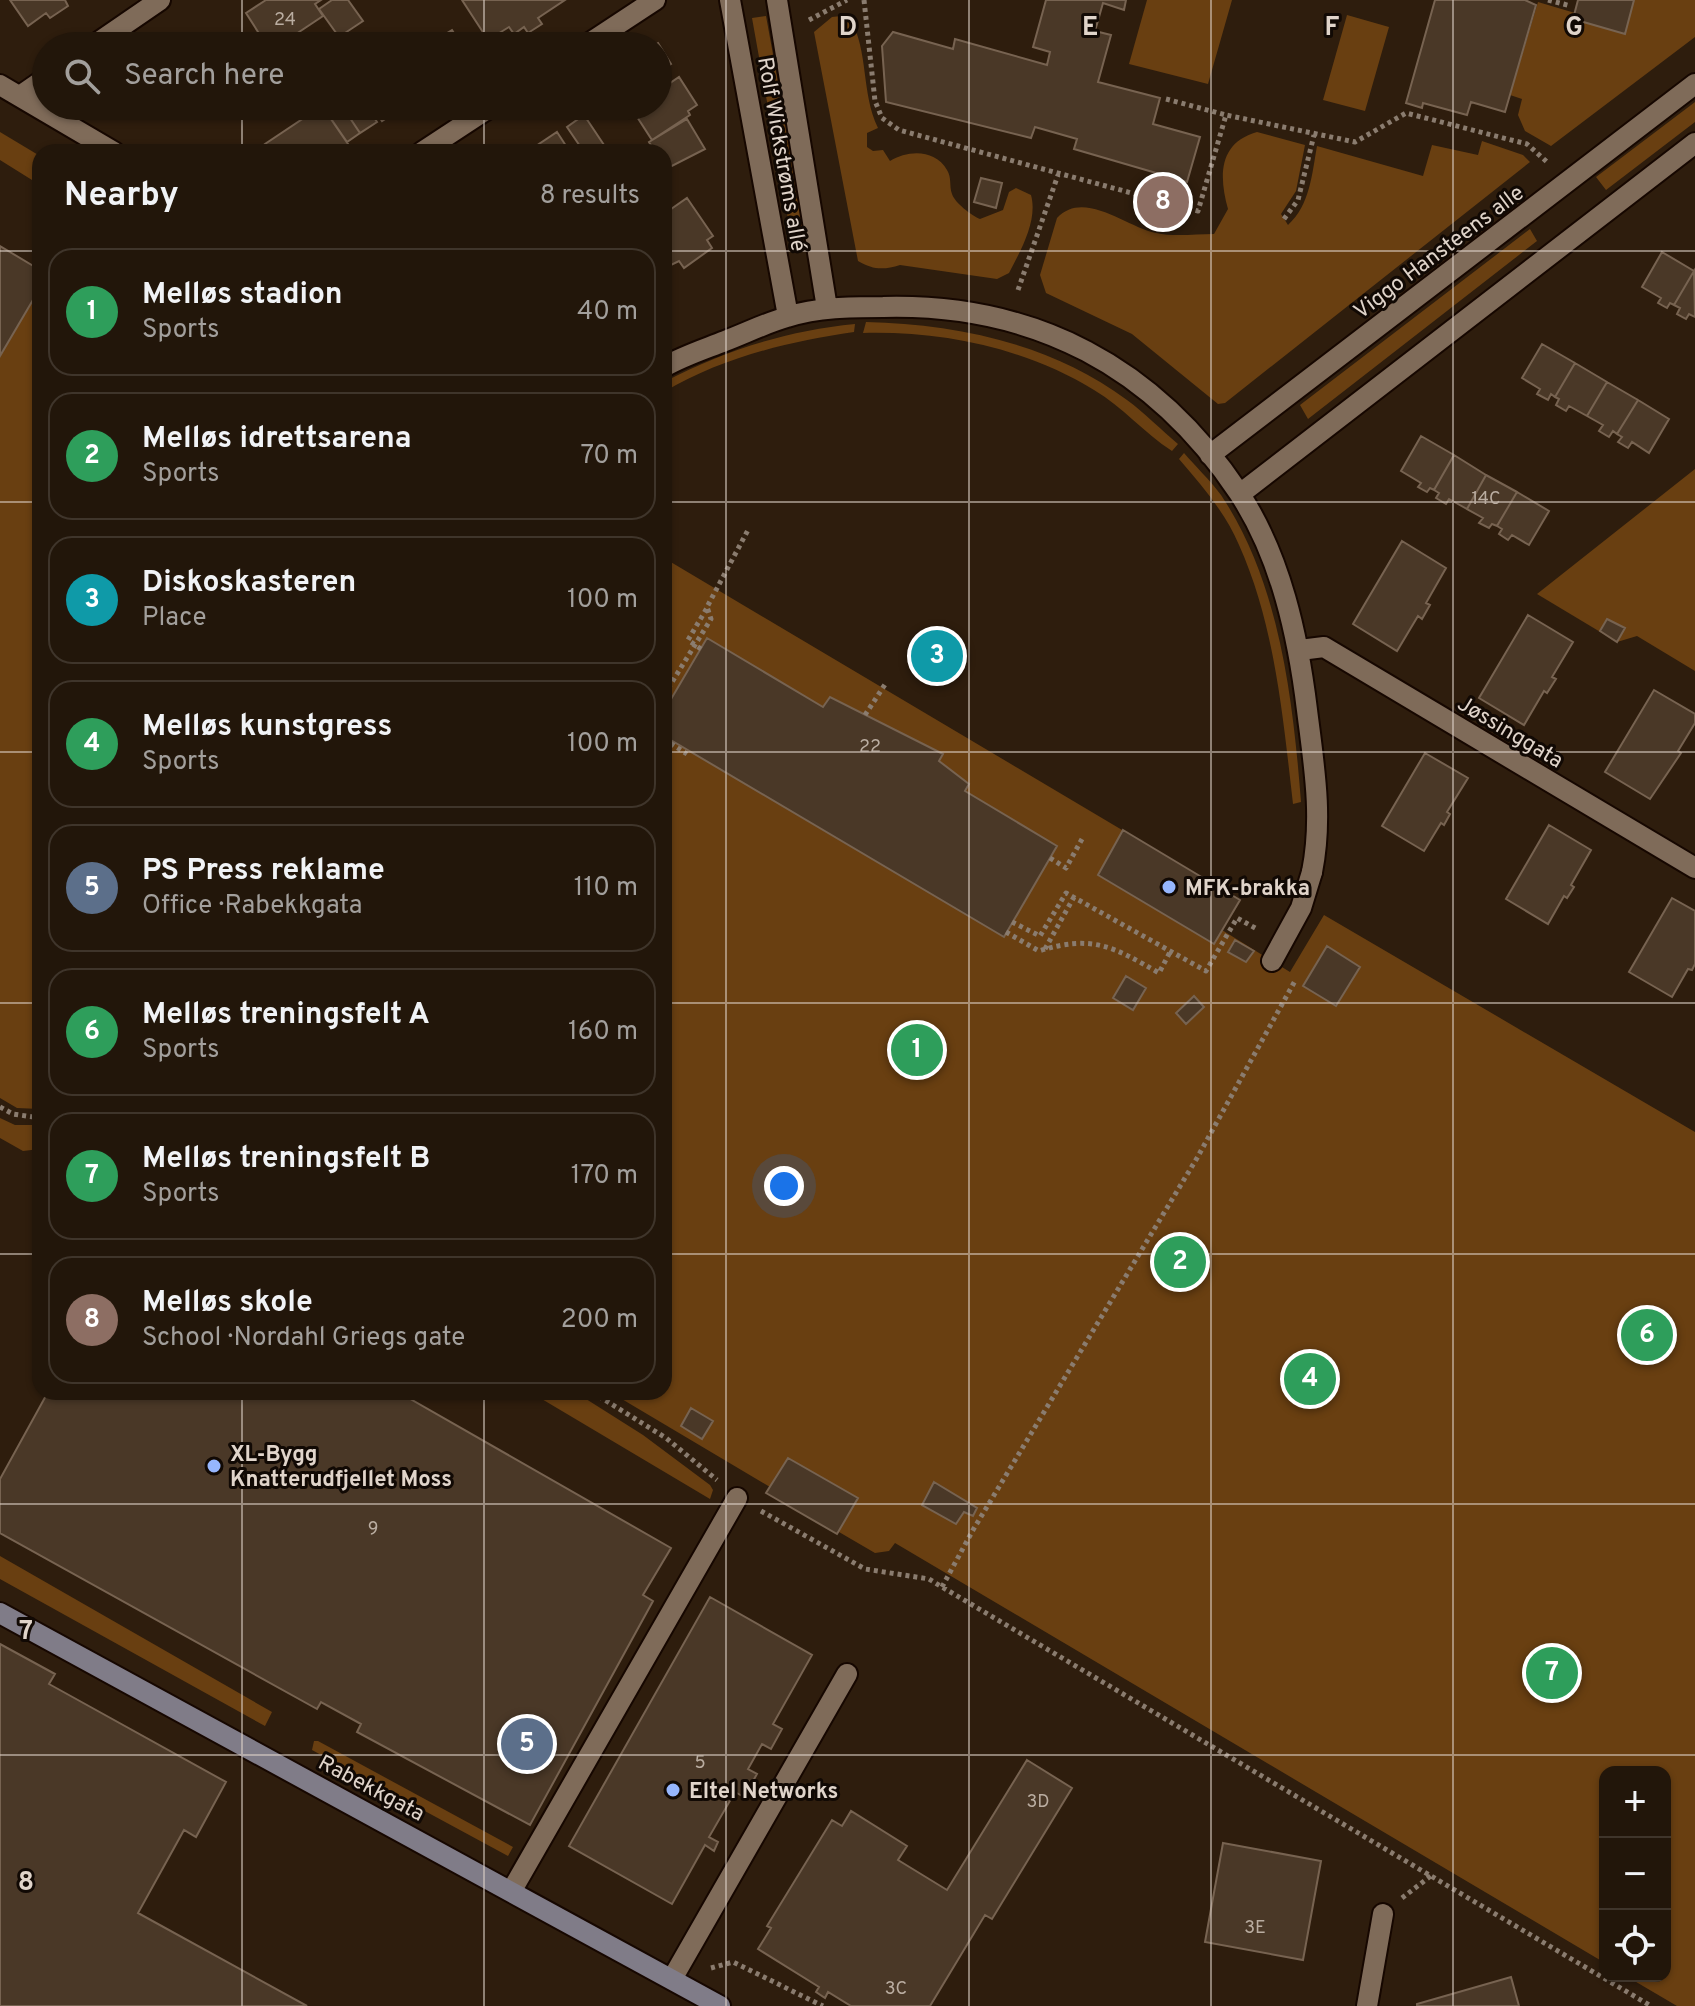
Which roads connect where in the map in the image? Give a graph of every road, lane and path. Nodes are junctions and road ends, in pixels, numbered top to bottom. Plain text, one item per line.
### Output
1 (160, 0) edge
2 (655, 0) edge
3 (730, 0) edge
4 (777, 0) edge
5 (847, 0) edge
6 (864, 0) edge
7 (1548, 0) edge
8 (836, 3) edge
9 (1571, 6) dead end
10 (805, 22) dead end
11 (113, 32) edge
12 (606, 32) edge
13 (1695, 84) edge
14 (0, 85) edge
15 (32, 88) edge
16 (20, 96) junction
17 (1166, 99) dead end
18 (32, 103) edge
19 (1226, 115) junction
20 (60, 120) edge
21 (471, 120) edge
22 (1314, 135) junction
23 (1695, 143) edge
24 (101, 144) edge
25 (434, 144) edge
26 (1547, 162) dead end
27 (1058, 175) junction
28 (1284, 219) dead end
29 (1018, 290) dead end
30 (827, 308) junction
31 (788, 316) junction
32 (672, 364) edge
33 (1210, 455) junction
34 (1240, 494) junction
35 (748, 530) dead end
36 (707, 607) junction
37 (701, 649) dead end
38 (1300, 650) junction
39 (672, 682) edge
40 (886, 683) dead end
41 (865, 715) dead end
42 (672, 744) edge
43 (687, 754) dead end
44 (1082, 839) dead end
45 (1050, 858) dead end
46 (1695, 868) edge
47 (1074, 897) junction
48 (1012, 922) dead end
49 (1006, 932) dead end
50 (1045, 949) junction
51 (1170, 952) junction
52 (1277, 952) junction
53 (0, 1107) edge
54 (32, 1117) edge
55 (605, 1400) edge
56 (737, 1498) junction
57 (942, 1587) junction
58 (0, 1613) edge
59 (847, 1674) dead end
60 (512, 1890) junction
61 (1383, 1914) dead end
62 (672, 1979) junction
63 (720, 2006) edge
64 (823, 2006) edge
65 (1367, 2006) edge
66 (1651, 2006) edge

1 - 11 street
2 - 12 street
3 - 31 street, Rolf Wickstrøms allé
4 - 30 street, Rolf Wickstrøms allé
5 - 8 path
6 - 27 path
7 - 9 path
8 - 10 path
13 - 33 street, Viggo Hansteens alle
14 - 16 street
15 - 16 street
16 - 18 street
17 - 19 path
19 - 22 path
19 - 27 path
20 - 24 street
21 - 25 street
22 - 26 path
22 - 28 path
23 - 34 street
27 - 29 path
30 - 31 street
30 - 33 street
31 - 32 street
33 - 34 street
34 - 38 street
35 - 36 path
36 - 37 path
36 - 39 path
38 - 46 street, Jøssinggata
38 - 52 street
40 - 41 path
42 - 43 path
44 - 45 path
47 - 48 path
47 - 50 path
47 - 51 path
49 - 50 path
50 - 51 path
51 - 52 path
52 - 57 path
53 - 54 path
55 - 56 path
56 - 57 path
56 - 60 street
57 - 66 path
58 - 60 street, Rabekkgata
59 - 62 street
60 - 62 street, Rabekkgata
61 - 65 street
62 - 63 street, Rabekkgata
62 - 64 path

